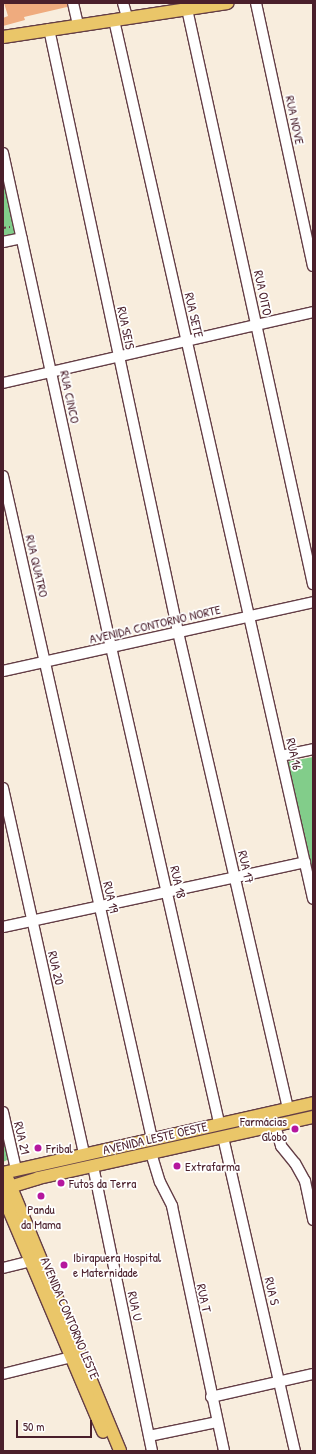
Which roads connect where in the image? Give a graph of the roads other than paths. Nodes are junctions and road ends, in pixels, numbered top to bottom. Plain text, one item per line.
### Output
1 (73, 3) edge
2 (123, 3) edge
3 (227, 3) edge
4 (256, 3) edge
5 (187, 9) junction
6 (127, 18) junction
7 (114, 20) junction
8 (78, 25) junction
9 (49, 29) junction
10 (3, 37) edge
11 (3, 153) edge
12 (22, 238) junction
13 (3, 242) edge
14 (313, 266) edge
15 (313, 312) edge
16 (256, 325) junction
17 (187, 341) junction
18 (119, 356) junction
19 (51, 372) junction
20 (3, 383) edge
21 (3, 476) edge
22 (313, 584) edge
23 (313, 602) edge
24 (249, 616) junction
25 (178, 632) junction
26 (112, 647) junction
27 (45, 662) junction
28 (3, 671) edge
29 (313, 750) edge
30 (281, 756) junction
31 (3, 788) edge
32 (305, 862) junction
33 (235, 877) junction
34 (167, 892) junction
35 (313, 899) edge
36 (99, 906) junction
37 (32, 921) junction
38 (3, 927) edge
39 (313, 1103) edge
40 (288, 1109) junction
41 (3, 1112) edge
42 (313, 1117) edge
43 (219, 1124) junction
44 (275, 1126) junction
45 (223, 1138) junction
46 (152, 1139) junction
47 (151, 1153) junction
48 (84, 1154) junction
49 (93, 1166) junction
50 (7, 1171) edge
51 (38, 1178) junction
52 (6, 1190) edge
53 (313, 1220) edge
54 (26, 1223) junction
55 (35, 1259) junction
56 (3, 1268) edge
57 (71, 1357) junction
58 (3, 1374) edge
59 (313, 1374) edge
60 (279, 1382) junction
61 (211, 1397) junction
62 (217, 1422) junction
63 (149, 1436) junction
64 (111, 1451) edge
65 (120, 1451) edge
66 (152, 1451) edge
67 (224, 1451) edge
68 (296, 1451) edge

1 - 8 street
2 - 6 street
3 - 5 main road
4 - 14 street, RUA NOVE
5 - 6 main road
5 - 16 street, RUA OITO
6 - 7 main road
7 - 8 main road
7 - 17 street, RUA SETE
8 - 9 main road
9 - 10 main road
9 - 18 street, RUA SEIS
11 - 12 street, RUA CINCO
12 - 13 street
12 - 19 street, RUA CINCO
15 - 16 street
16 - 17 street
16 - 22 street, RUA OITO
17 - 18 street
17 - 24 street, RUA SETE
18 - 19 street
18 - 25 street, RUA SEIS
19 - 20 street
19 - 26 street, RUA CINCO
21 - 27 street, RUA QUATRO
23 - 24 street, AVENIDA CONTORNO NORTE
24 - 25 street, AVENIDA CONTORNO NORTE
24 - 30 street, RUA 16
25 - 26 street, AVENIDA CONTORNO NORTE
25 - 33 street, RUA 17
26 - 27 street, AVENIDA CONTORNO NORTE
26 - 34 street, RUA 18
27 - 28 street, AVENIDA CONTORNO NORTE
27 - 36 street, RUA 19
29 - 30 street
30 - 32 street, RUA 16
31 - 37 street, RUA 20
32 - 33 street
32 - 35 street, RUA 16
33 - 34 street
33 - 40 street, RUA 17
34 - 36 street
34 - 43 street, RUA 18
36 - 37 street
36 - 46 street, RUA 19
37 - 38 street
37 - 48 street, RUA 20
39 - 40 main road, AVENIDA LESTE OESTE
40 - 43 main road, AVENIDA LESTE OESTE
41 - 50 street, RUA 21
42 - 44 main road, AVENIDA LESTE OESTE
43 - 46 main road, AVENIDA LESTE OESTE
44 - 45 main road, AVENIDA LESTE OESTE
44 - 53 street
45 - 47 main road, AVENIDA LESTE OESTE
45 - 60 street, RUA S
46 - 48 main road, AVENIDA LESTE OESTE
47 - 49 main road, AVENIDA LESTE OESTE
47 - 61 street, RUA T
48 - 50 main road, AVENIDA LESTE OESTE
49 - 51 main road, AVENIDA LESTE OESTE
49 - 63 street, RUA U
50 - 52 main road, AVENIDA CONTORNO LESTE
51 - 52 main road, AVENIDA LESTE OESTE
51 - 54 main road
52 - 54 main road, AVENIDA CONTORNO LESTE
52 - 55 main road, AVENIDA CONTORNO LESTE
54 - 55 main road, AVENIDA CONTORNO LESTE
55 - 56 street
55 - 57 main road, AVENIDA CONTORNO LESTE
55 - 65 main road, AVENIDA CONTORNO LESTE
57 - 58 street
57 - 64 main road, AVENIDA CONTORNO LESTE
59 - 60 street
60 - 61 street
60 - 68 street, RUA S
61 - 62 street, RUA T
62 - 63 street
62 - 67 street, RUA T
63 - 66 street, RUA U

